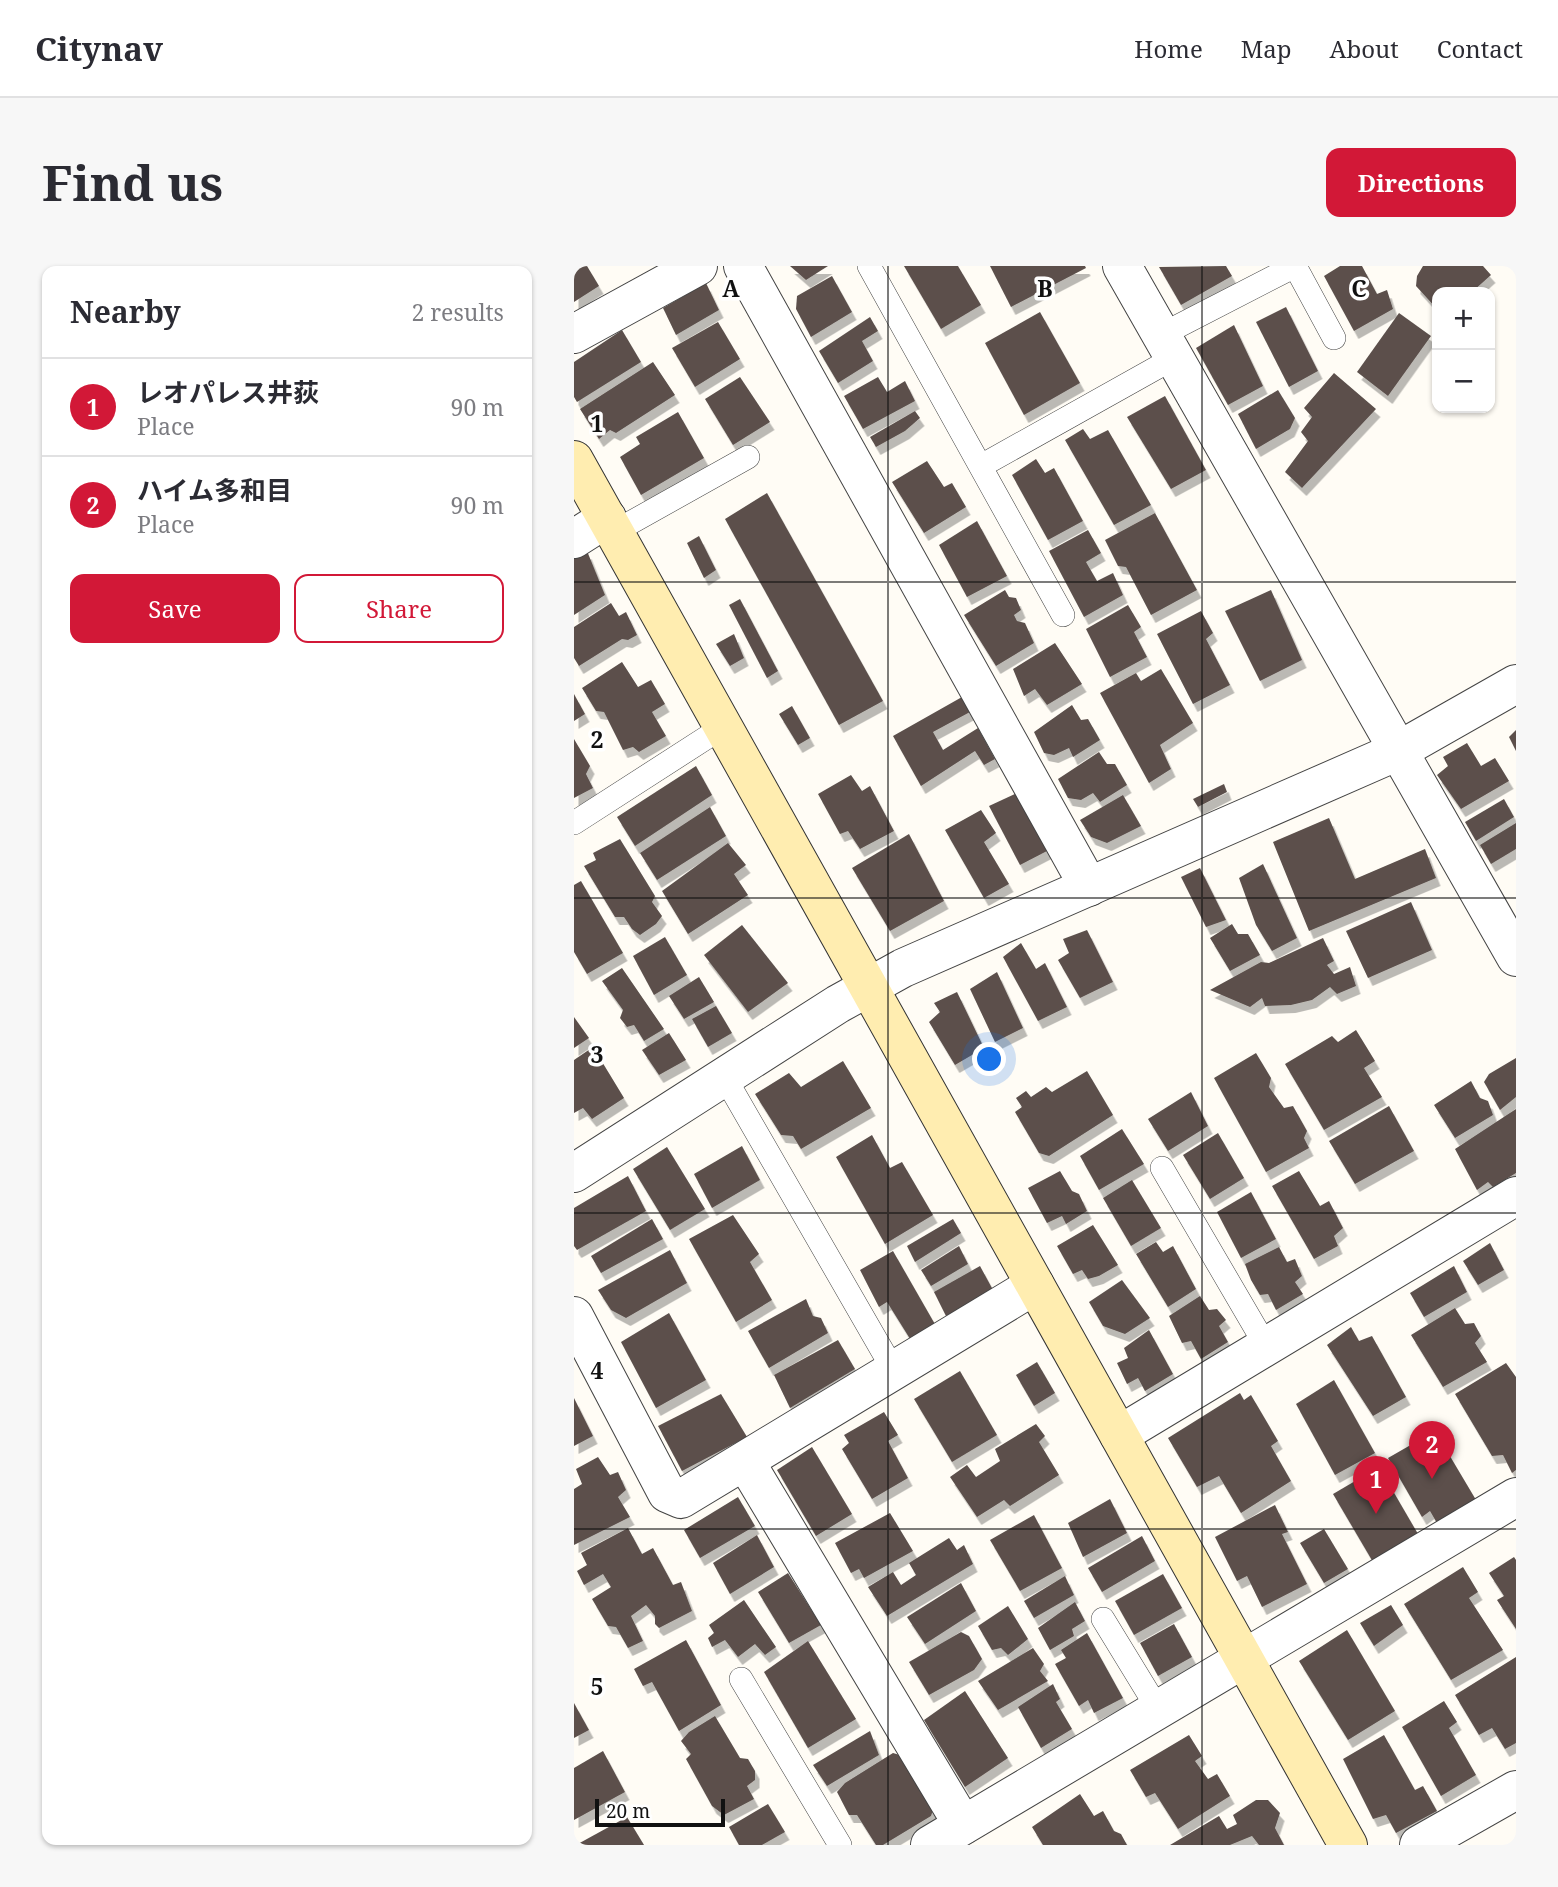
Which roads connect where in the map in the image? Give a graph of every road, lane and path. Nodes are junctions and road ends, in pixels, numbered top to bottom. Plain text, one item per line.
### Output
1 (698, 266) edge
2 (743, 266) edge
3 (869, 266) edge
4 (1122, 266) edge
5 (1295, 266) edge
6 (574, 334) edge
7 (1334, 338) dead end
8 (1168, 346) junction
9 (748, 457) dead end
10 (574, 460) edge
11 (981, 466) junction
12 (610, 525) junction
13 (574, 539) edge
14 (1063, 615) dead end
15 (1516, 684) edge
16 (723, 727) junction
17 (1398, 751) junction
18 (574, 822) edge
19 (1089, 887) junction
20 (1516, 957) edge
21 (868, 987) junction
22 (724, 1076) junction
23 (1162, 1168) dead end
24 (574, 1173) edge
25 (1516, 1196) edge
26 (1035, 1285) junction
27 (574, 1316) edge
28 (1266, 1346) junction
29 (894, 1371) junction
30 (1119, 1436) junction
31 (745, 1461) junction
32 (1516, 1497) edge
33 (1103, 1619) dead end
34 (1243, 1657) junction
35 (741, 1679) dead end
36 (1158, 1709) junction
37 (1516, 1790) edge
38 (963, 1825) junction
39 (840, 1845) edge
40 (930, 1845) edge
41 (1348, 1845) edge
42 (1419, 1845) edge

1 - 6 street
2 - 19 street
3 - 11 lane
4 - 8 street
5 - 7 lane
5 - 8 lane
8 - 11 lane
8 - 17 street
9 - 12 lane
10 - 12 street
11 - 14 lane
12 - 13 street
12 - 16 street
15 - 17 street
16 - 18 lane
16 - 21 street
17 - 19 street
17 - 20 street
19 - 21 street
21 - 22 street
21 - 26 street
22 - 24 street
22 - 29 lane
23 - 28 lane
25 - 28 street
26 - 29 street
26 - 30 street
27 - 31 street
28 - 30 street
29 - 31 street
30 - 34 street
31 - 38 street
32 - 34 street
33 - 36 lane
34 - 36 street
34 - 41 street
35 - 39 lane
36 - 38 street
37 - 42 street
38 - 40 street

